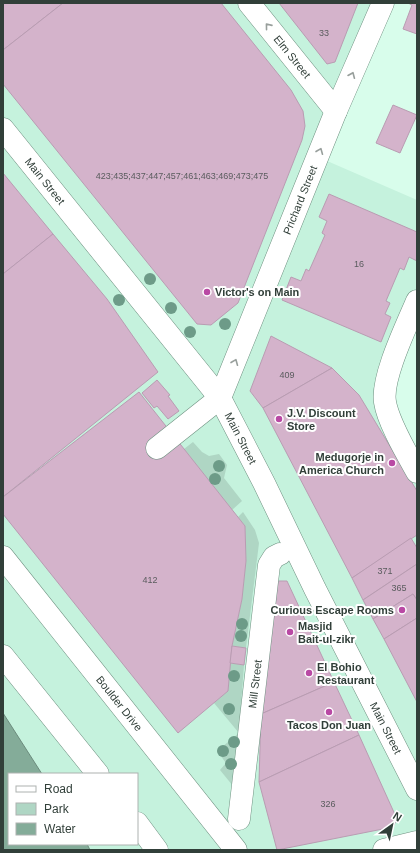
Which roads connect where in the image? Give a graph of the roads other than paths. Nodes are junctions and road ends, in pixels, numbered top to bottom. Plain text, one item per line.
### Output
1 (249, 3) edge
2 (383, 3) edge
3 (336, 111) junction
4 (3, 128) edge
5 (414, 308) edge
6 (220, 398) junction
7 (157, 448) dead end
8 (417, 472) edge
9 (280, 554) dead end
10 (3, 557) edge
11 (3, 656) edge
12 (97, 773) edge
13 (417, 789) edge
14 (239, 819) dead end
15 (138, 824) edge
16 (417, 842) edge
17 (157, 850) edge
18 (236, 850) edge
19 (384, 850) edge

3 -> 1 main road, Elm Street
3 -> 2 main road, Prichard Street
6 -> 3 main road, Prichard Street
4 - 6 main road, Main Street
5 - 8 main road
6 - 7 main road
6 - 13 main road, Main Street
9 - 14 main road, Mill Street
10 - 18 main road, Boulder Drive
11 - 12 main road
15 - 17 main road
16 - 19 main road

